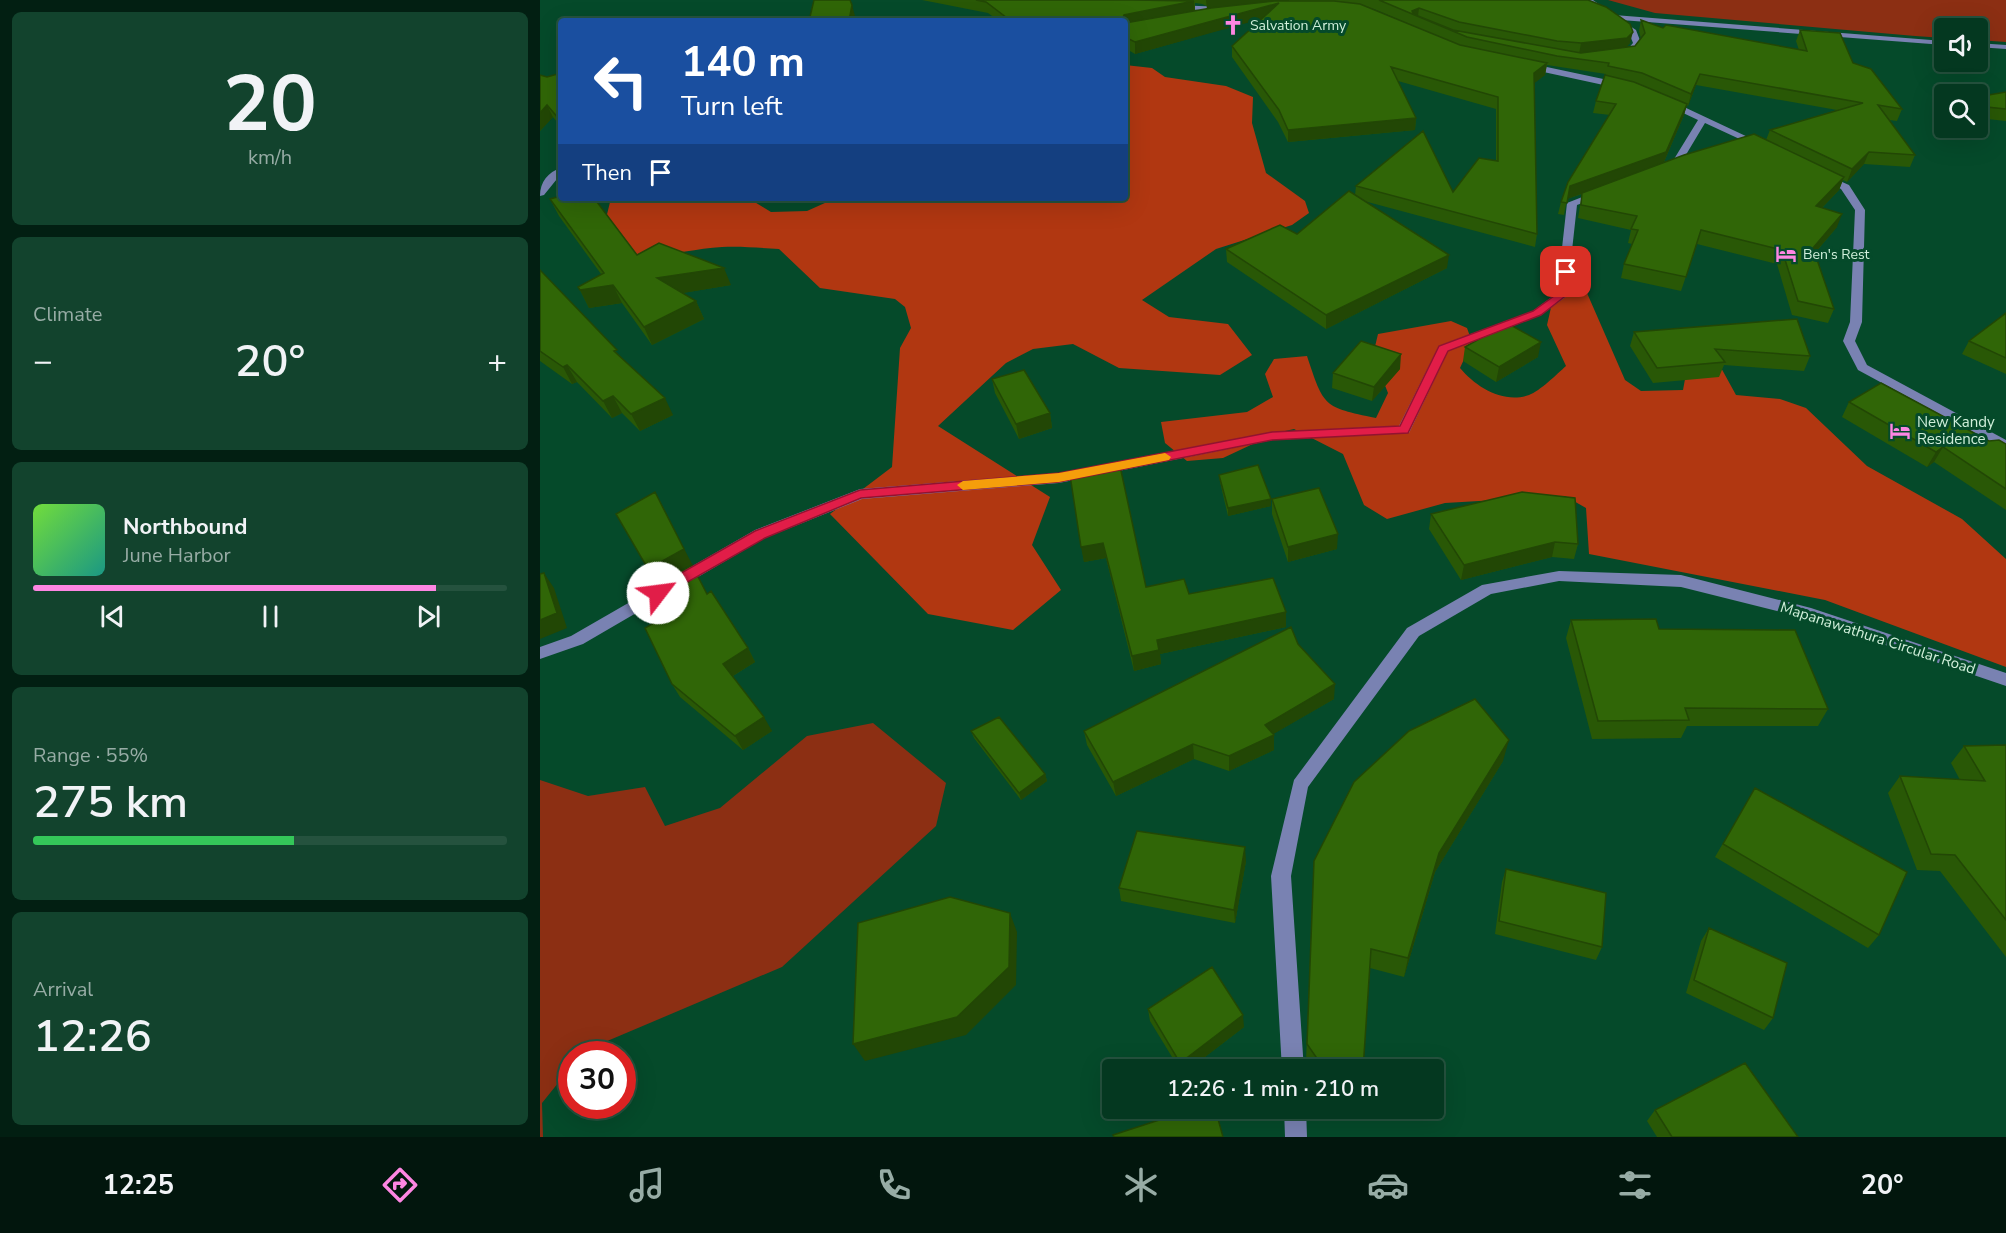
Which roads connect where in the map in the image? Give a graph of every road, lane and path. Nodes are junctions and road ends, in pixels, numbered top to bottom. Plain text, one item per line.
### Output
1 (1588, 0) edge
2 (1162, 7) edge
3 (1241, 8) edge
4 (1229, 9) junction
5 (1616, 17) junction
6 (1183, 18) edge
7 (1934, 42) edge
8 (1988, 46) edge
9 (2006, 47) edge
10 (1619, 55) edge
11 (1521, 64) edge
12 (1635, 89) edge
13 (1655, 97) edge
14 (1703, 118) junction
15 (1774, 152) edge
16 (558, 172) edge
17 (1815, 172) edge
18 (1654, 173) edge
19 (1613, 188) edge
20 (540, 193) edge
21 (2006, 446) edge
22 (540, 653) edge
23 (2006, 680) edge
24 (1292, 1059) edge
25 (1295, 1119) edge
26 (1296, 1137) edge

1 - 5 street
2 - 4 street
3 - 4 street
4 - 6 street
5 - 7 street
5 - 10 street
8 - 9 street
11 - 12 street
13 - 14 street
14 - 15 street
14 - 18 street
16 - 20 street
17 - 21 street
19 - 22 street
23 - 24 street, Mapanawathura Circular Road
25 - 26 street

